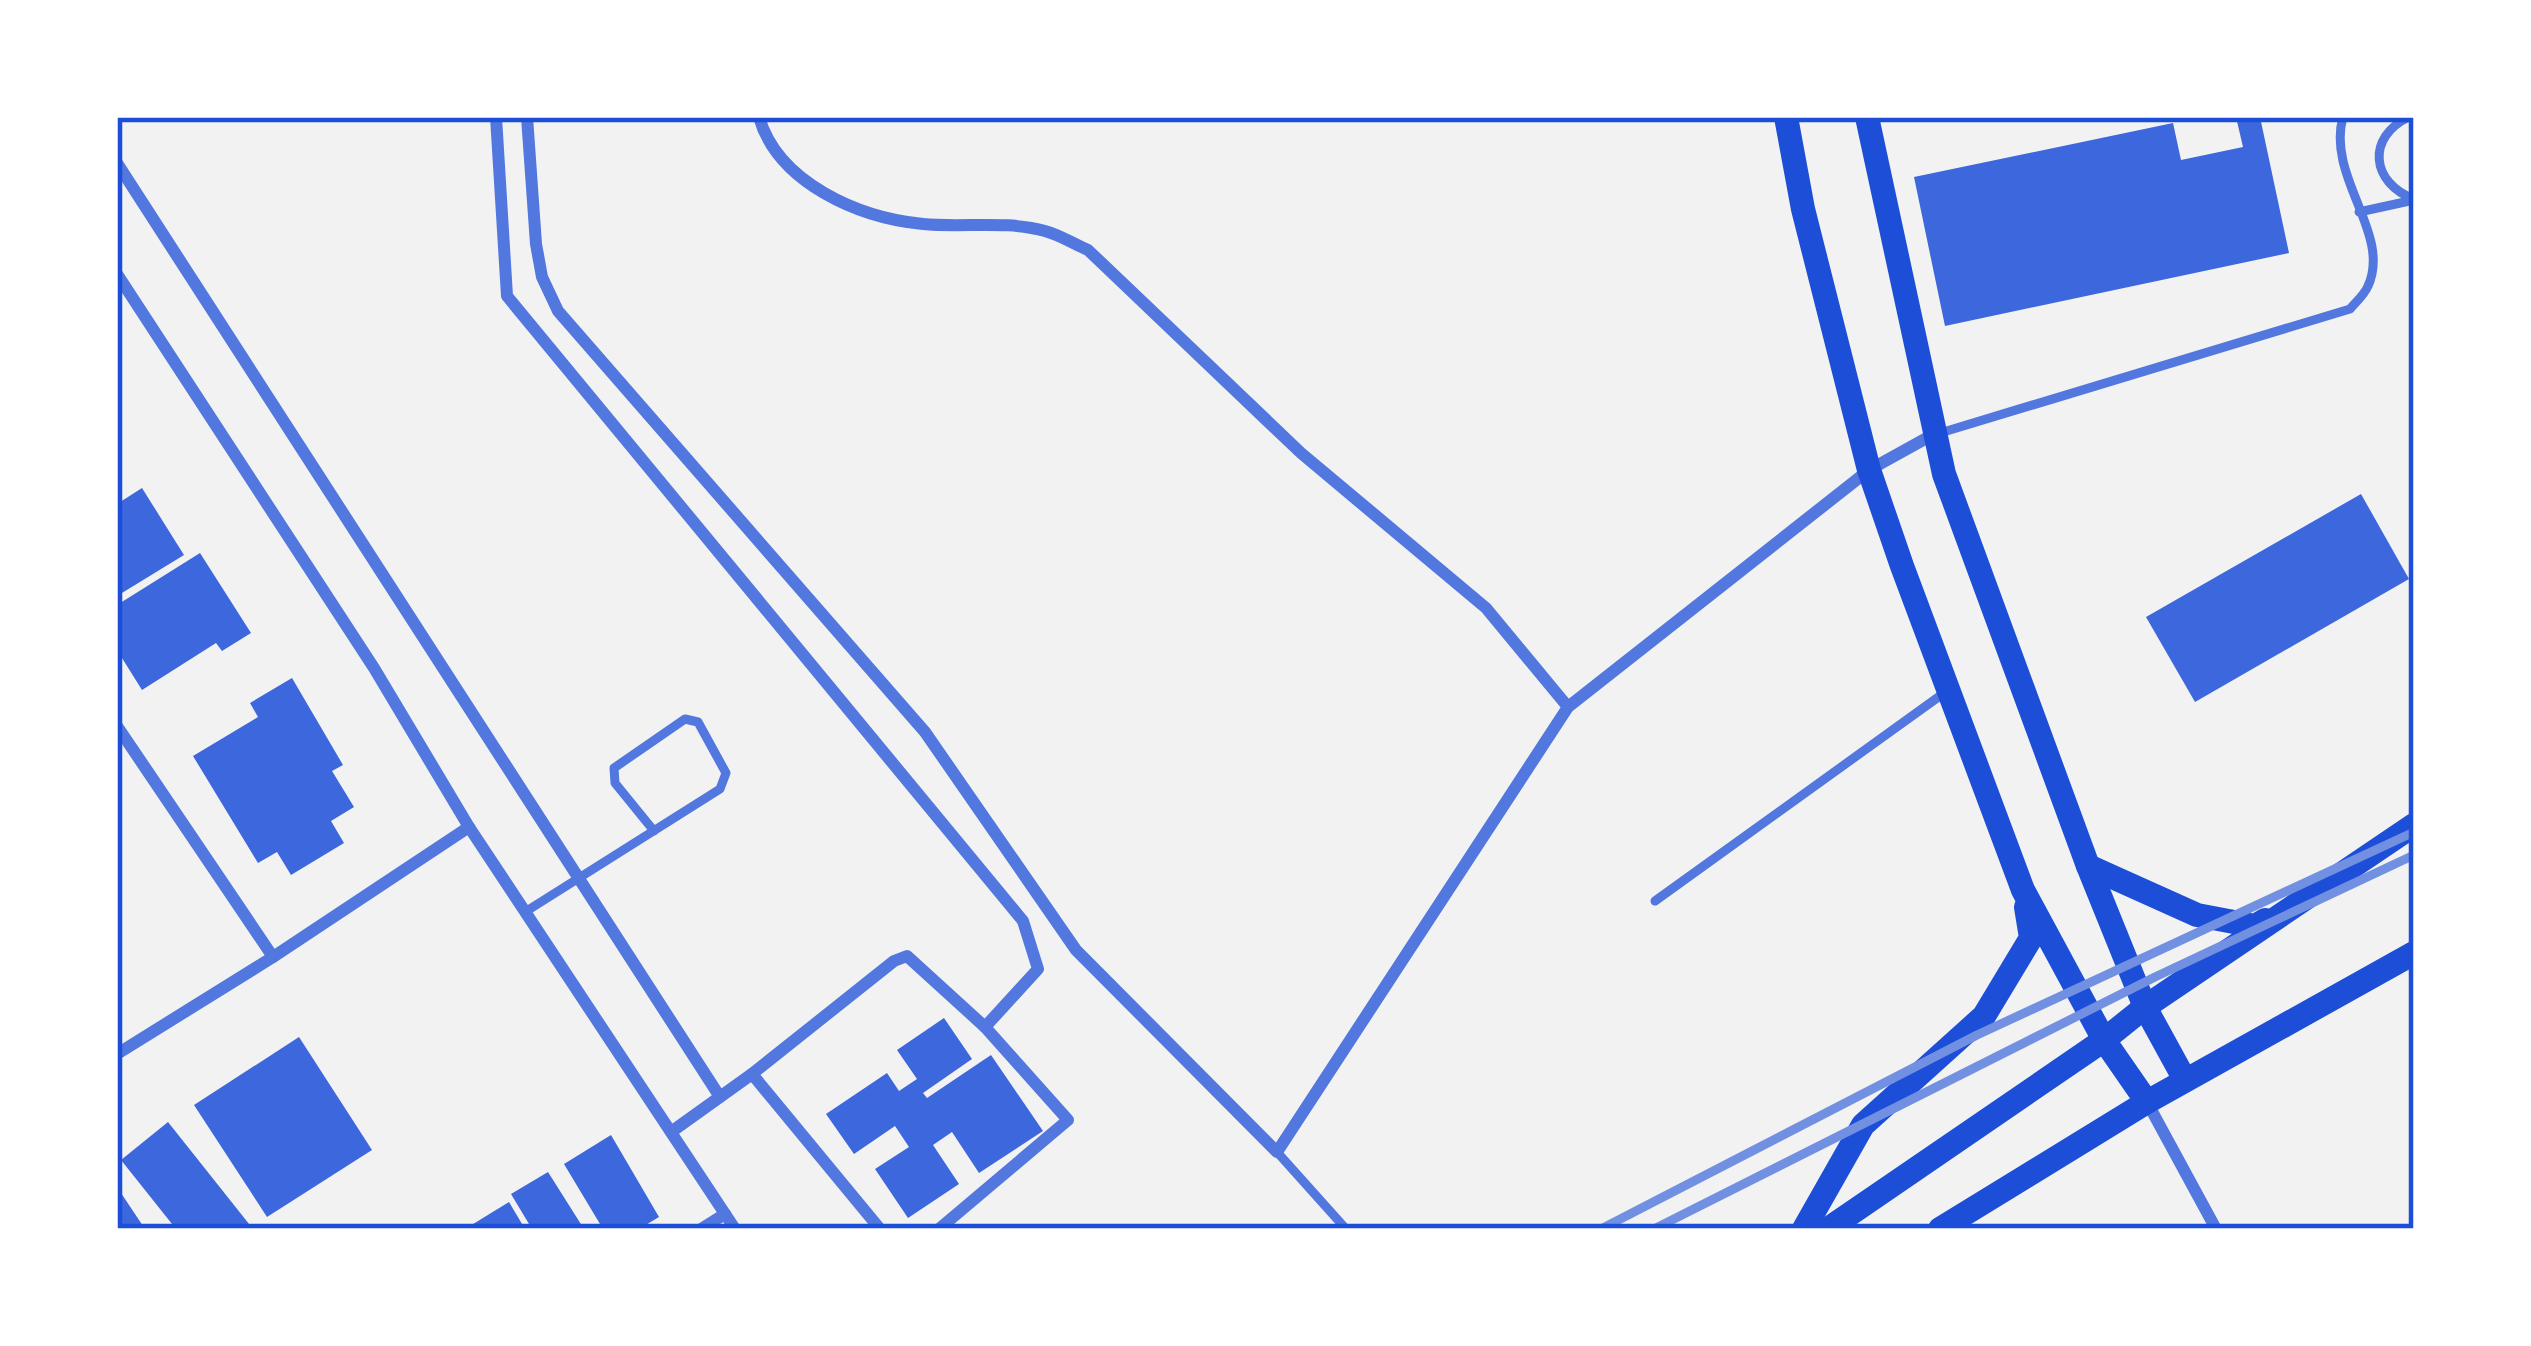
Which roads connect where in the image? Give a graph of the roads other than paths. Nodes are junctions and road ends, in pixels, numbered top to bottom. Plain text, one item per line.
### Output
1 (496, 117) edge
2 (527, 117) edge
3 (759, 117) edge
4 (1786, 117) edge
5 (1867, 117) edge
6 (2343, 117) edge
7 (2409, 117) edge
8 (117, 163) edge
9 (2414, 199) edge
10 (2360, 212) junction
11 (117, 274) edge
12 (1935, 434) junction
13 (1869, 470) junction
14 (1948, 690) junction
15 (1568, 707) junction
16 (117, 726) edge
17 (2414, 825) edge
18 (469, 827) junction
19 (654, 831) junction
20 (2363, 857) junction
21 (2088, 866) junction
22 (579, 880) junction
23 (2023, 890) junction
24 (1655, 901) dead end
25 (525, 912) junction
26 (2414, 952) edge
27 (273, 957) junction
28 (2145, 1006) junction
29 (986, 1028) junction
30 (2104, 1040) junction
31 (117, 1054) edge
32 (752, 1074) junction
33 (2185, 1080) junction
34 (720, 1097) junction
35 (2147, 1102) junction
36 (671, 1132) junction
37 (1277, 1152) junction
38 (725, 1214) junction
39 (701, 1229) edge
40 (735, 1229) edge
41 (880, 1229) edge
42 (939, 1229) edge
43 (1346, 1229) edge
44 (1804, 1229) edge
45 (1828, 1229) edge
46 (1940, 1229) edge
47 (2216, 1229) edge

1 - 29 street
2 - 37 street
3 - 15 street
4 - 13 main road
5 - 12 main road
6 - 10 lane
7 - 9 lane
8 - 22 street
9 - 10 lane
10 - 12 lane
11 - 18 street
12 - 13 street
12 - 21 main road
13 - 14 main road
13 - 15 street
14 - 23 main road
14 - 24 lane
15 - 37 street
16 - 27 street
17 - 20 main road
18 - 25 street
18 - 27 street
19 - 19 lane
19 - 22 lane
20 - 21 main road
20 - 28 main road
21 - 28 main road
22 - 25 lane
22 - 34 street
23 - 30 main road
23 - 44 main road
25 - 36 street
26 - 33 main road
27 - 31 street
28 - 30 main road
28 - 33 main road
29 - 32 street
29 - 42 street
30 - 35 main road
30 - 45 main road
32 - 34 street
32 - 41 street
33 - 35 main road
34 - 36 street
35 - 46 main road
35 - 47 street
36 - 38 street
37 - 43 lane
38 - 39 street
38 - 40 street

